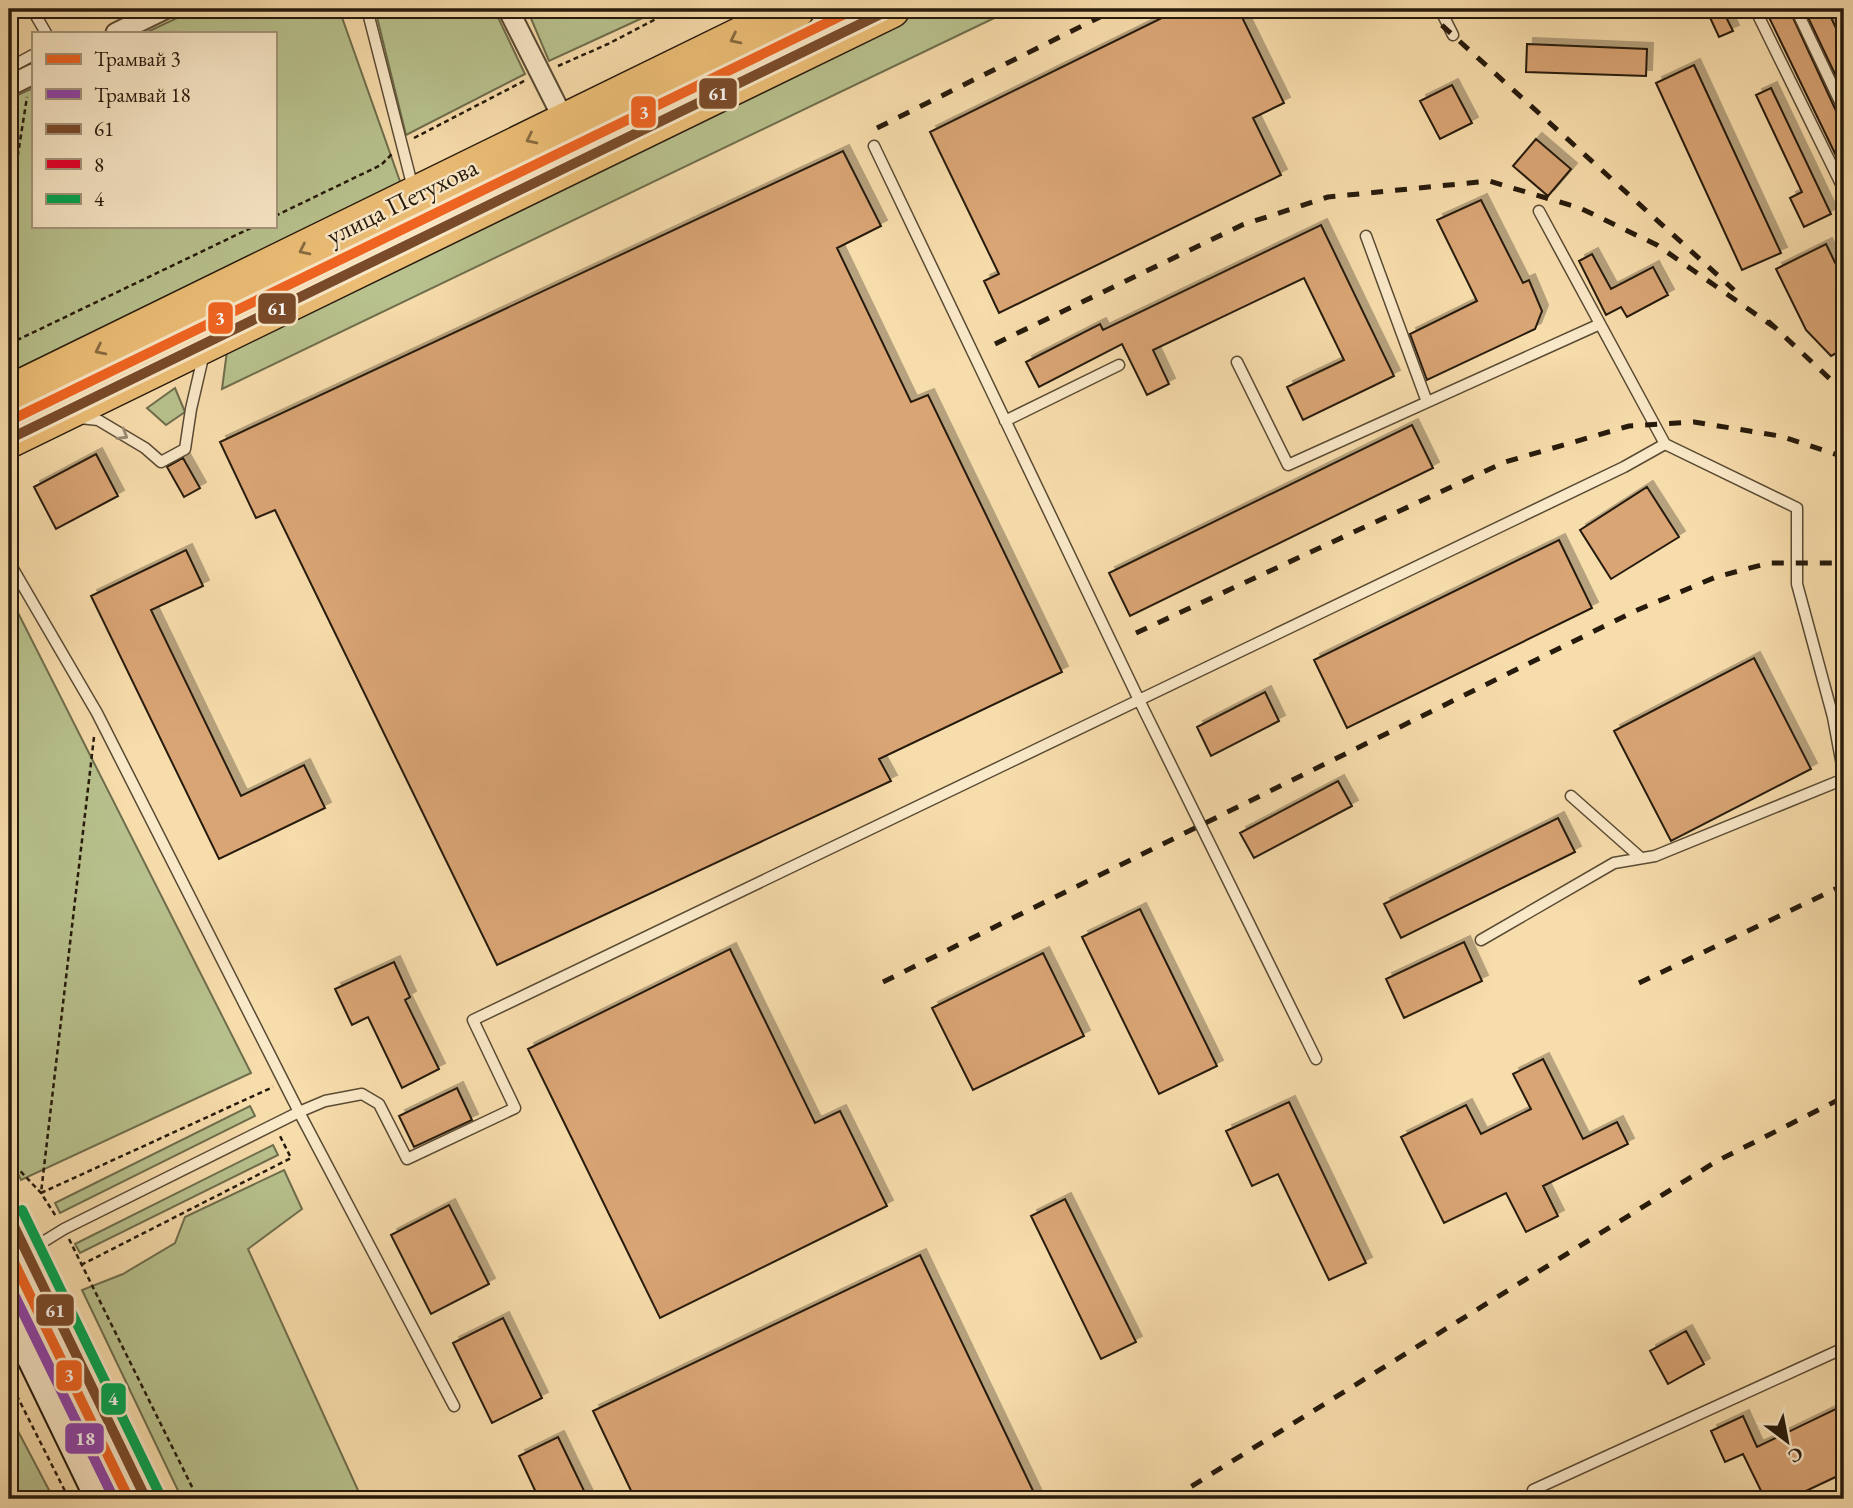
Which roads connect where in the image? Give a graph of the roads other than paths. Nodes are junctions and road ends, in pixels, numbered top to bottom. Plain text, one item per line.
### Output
1 (32, 9) edge
2 (165, 9) edge
3 (367, 9) edge
4 (508, 9) edge
5 (796, 9) edge
6 (891, 9) edge
7 (1440, 9) edge
8 (1755, 9) edge
9 (1796, 9) edge
10 (45, 32) edge
11 (118, 32) edge
12 (1453, 35) dead end
13 (32, 56) edge
14 (9, 68) edge
15 (32, 75) edge
16 (9, 86) edge
17 (1844, 110) edge
18 (565, 122) junction
19 (874, 146) dead end
20 (1844, 190) edge
21 (1539, 211) dead end
22 (425, 215) junction
23 (1366, 236) dead end
24 (1600, 324) junction
25 (206, 343) junction
26 (1237, 362) dead end
27 (1119, 365) dead end
28 (9, 394) edge
29 (1427, 402) junction
30 (59, 415) junction
31 (1005, 421) junction
32 (9, 439) edge
33 (1665, 444) junction
34 (9, 562) edge
35 (1139, 700) junction
36 (1844, 778) edge
37 (1571, 796) dead end
38 (1641, 858) junction
39 (1481, 940) dead end
40 (1316, 1059) dead end
41 (299, 1112) junction
42 (9, 1216) edge
43 (17, 1256) edge
44 (9, 1311) edge
45 (1844, 1348) edge
46 (19, 1356) edge
47 (454, 1406) dead end
48 (100, 1499) edge
49 (146, 1499) edge
50 (1538, 1499) edge

1 - 10 lane
2 - 11 street
3 - 22 lane
4 - 18 street
5 -> 18 highway, улица Петухова
6 - 22 highway, улица Петухова
7 - 12 lane
8 - 20 lane
9 - 17 lane
13 - 14 lane
15 - 16 street
18 -> 22 highway, улица Петухова
19 - 31 lane
21 - 24 lane
22 - 25 highway, улица Петухова
22 -> 28 highway, улица Петухова
23 - 29 lane
24 - 29 lane
24 - 33 lane
25 - 30 highway, улица Петухова
30 -> 25 lane
26 - 29 lane
27 - 31 lane
30 - 32 highway, улица Петухова
31 - 35 lane
33 - 35 lane
33 - 36 lane
34 - 41 lane
35 - 40 lane
35 - 41 lane
36 - 38 lane
37 - 38 lane
38 - 39 lane
41 - 43 lane
41 - 47 lane
42 - 43 main road
43 - 49 main road
44 - 46 main road
45 - 50 lane
46 - 48 main road

